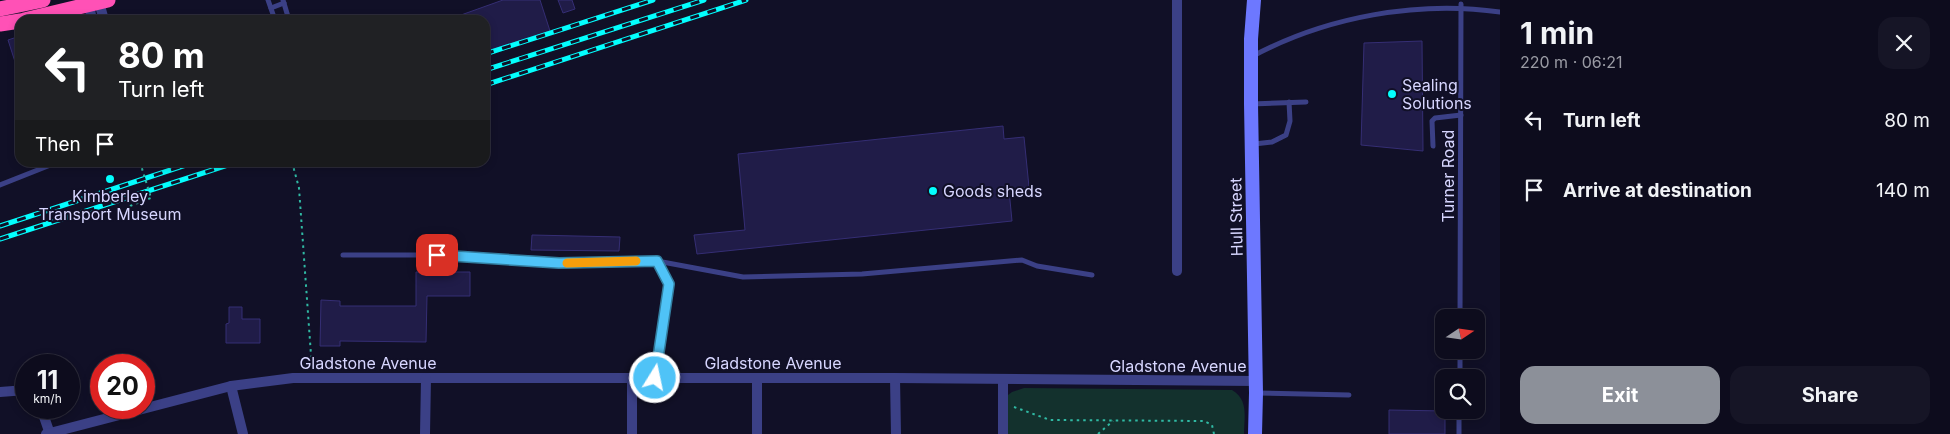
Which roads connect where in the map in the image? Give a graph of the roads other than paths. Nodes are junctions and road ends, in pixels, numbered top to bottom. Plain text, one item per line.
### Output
1 (43, 0) edge
2 (268, 0) edge
3 (1177, 0) edge
4 (1254, 0) edge
5 (97, 1) edge
6 (1439, 1) dead end
7 (1446, 1) edge
8 (283, 2) edge
9 (1432, 2) dead end
10 (1402, 4) dead end
11 (1461, 4) junction
12 (271, 8) junction
13 (0, 9) edge
14 (1500, 12) edge
15 (43, 15) edge
16 (93, 15) edge
17 (102, 15) edge
18 (273, 15) edge
19 (287, 15) edge
20 (15, 22) edge
21 (0, 24) edge
22 (1251, 58) junction
23 (1289, 102) junction
24 (1306, 102) dead end
25 (1251, 104) junction
26 (1461, 115) junction
27 (1252, 144) junction
28 (1433, 146) dead end
29 (45, 167) edge
30 (0, 185) edge
31 (342, 255) dead end
32 (657, 261) junction
33 (1177, 272) dead end
34 (1092, 275) dead end
35 (1460, 309) edge
36 (426, 378) junction
37 (655, 378) junction
38 (895, 378) junction
39 (632, 379) junction
40 (757, 379) junction
41 (1003, 380) junction
42 (230, 386) junction
43 (1256, 387) junction
44 (15, 391) edge
45 (0, 392) edge
46 (1348, 395) dead end
47 (44, 419) edge
48 (1460, 419) edge
49 (48, 434) edge
50 (243, 434) edge
51 (426, 434) edge
52 (632, 434) edge
53 (757, 434) edge
54 (896, 434) edge
55 (1003, 434) edge
56 (1255, 434) edge
57 (1459, 434) edge

1 - 13 highway
2 - 12 lane
3 - 33 street
4 - 22 street, Hull Street
5 - 15 highway
5 - 16 street
5 - 17 street
6 - 9 lane
7 - 11 lane
8 - 12 lane
8 - 19 lane
10 - 22 lane
11 - 14 lane
11 - 26 lane, Turner Road
12 - 18 lane
20 - 21 highway
22 - 25 street, Hull Street
23 - 24 lane
23 - 25 lane
23 - 27 lane
25 - 27 street, Hull Street
26 - 28 lane
26 - 35 lane, Turner Road
27 - 43 street, Hull Street
29 - 30 lane
31 - 32 lane
32 - 34 lane
32 - 37 lane
36 - 39 street, Gladstone Avenue
36 - 42 street, Gladstone Avenue
36 - 51 street
37 - 39 street, Gladstone Avenue
37 - 40 street, Gladstone Avenue
38 - 40 street, Gladstone Avenue
38 - 41 street, Gladstone Avenue
38 - 54 street
39 - 52 street
40 - 53 street
41 - 43 street, Gladstone Avenue
41 - 55 street
42 - 49 street, Gladstone Avenue
42 - 50 street
43 - 46 lane
43 - 56 street, Hull Street
44 - 45 street
47 - 49 street
48 - 57 lane

